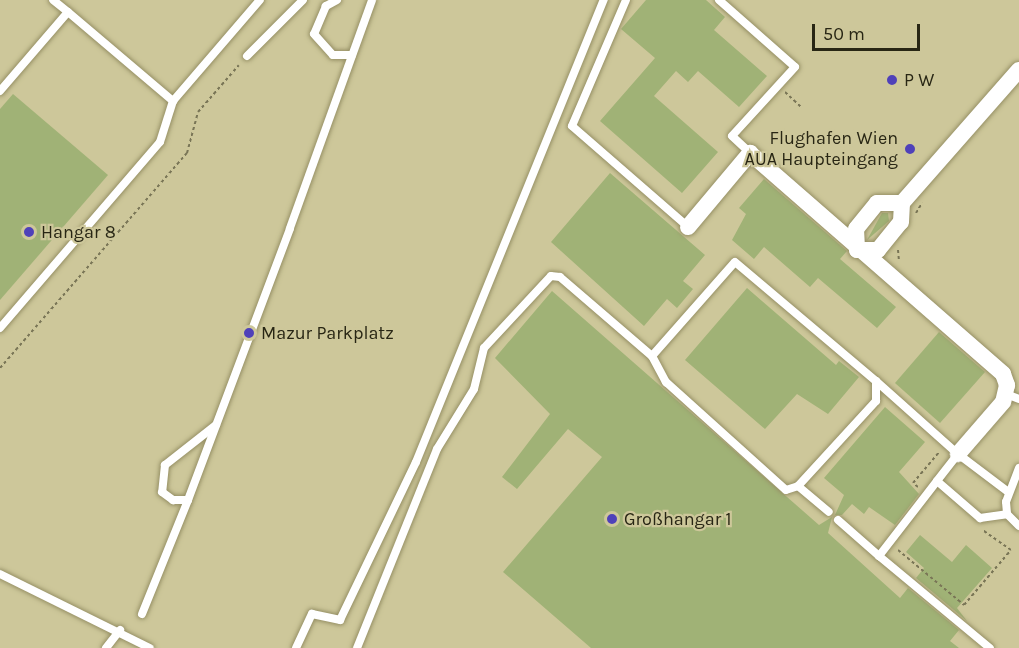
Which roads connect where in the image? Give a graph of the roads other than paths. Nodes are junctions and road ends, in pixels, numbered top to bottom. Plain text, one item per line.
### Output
1 (53, 0) edge
2 (260, 0) edge
3 (303, 0) edge
4 (337, 0) edge
5 (372, 0) edge
6 (604, 0) edge
7 (627, 0) edge
8 (719, 0) edge
9 (68, 12) junction
10 (352, 55) junction
11 (247, 56) road end
12 (1019, 70) edge
13 (0, 91) edge
14 (174, 100) junction
15 (750, 153) junction
16 (902, 202) junction
17 (688, 227) joint
18 (857, 250) junction
19 (0, 328) edge
20 (651, 356) junction
21 (876, 381) junction
22 (1012, 397) edge
23 (216, 425) junction
24 (958, 454) junction
25 (1019, 468) edge
26 (937, 481) junction
27 (798, 486) junction
28 (1007, 491) junction
29 (188, 500) junction
30 (830, 512) dead end
31 (1007, 514) junction
32 (838, 520) dead end
33 (1019, 526) edge
34 (879, 556) junction
35 (0, 574) edge
36 (142, 614) dead end
37 (120, 630) junction
38 (106, 648) edge
39 (150, 648) edge
40 (296, 648) edge
41 (357, 648) edge
42 (990, 648) edge

1 - 9 lane
2 - 14 lane
3 - 11 lane
4 - 10 lane
5 - 10 lane
6 - 40 lane
7 - 17 lane
8 - 15 lane
9 - 13 lane
9 - 14 lane
10 - 23 lane
12 - 16 street
14 - 19 lane
15 - 17 street
15 - 18 street
16 - 18 street
16 - 18 street
18 - 22 street
20 - 21 lane
20 - 27 lane
20 - 41 lane
21 - 24 lane
21 - 27 lane
22 - 24 street
23 - 29 lane
23 - 29 lane
24 - 26 lane
24 - 28 lane
25 - 28 lane
26 - 31 lane
26 - 34 lane
27 - 30 lane
28 - 31 lane
29 - 36 lane
31 - 33 lane
32 - 34 lane
34 - 42 lane
35 - 37 lane
37 - 38 lane
37 - 39 lane

